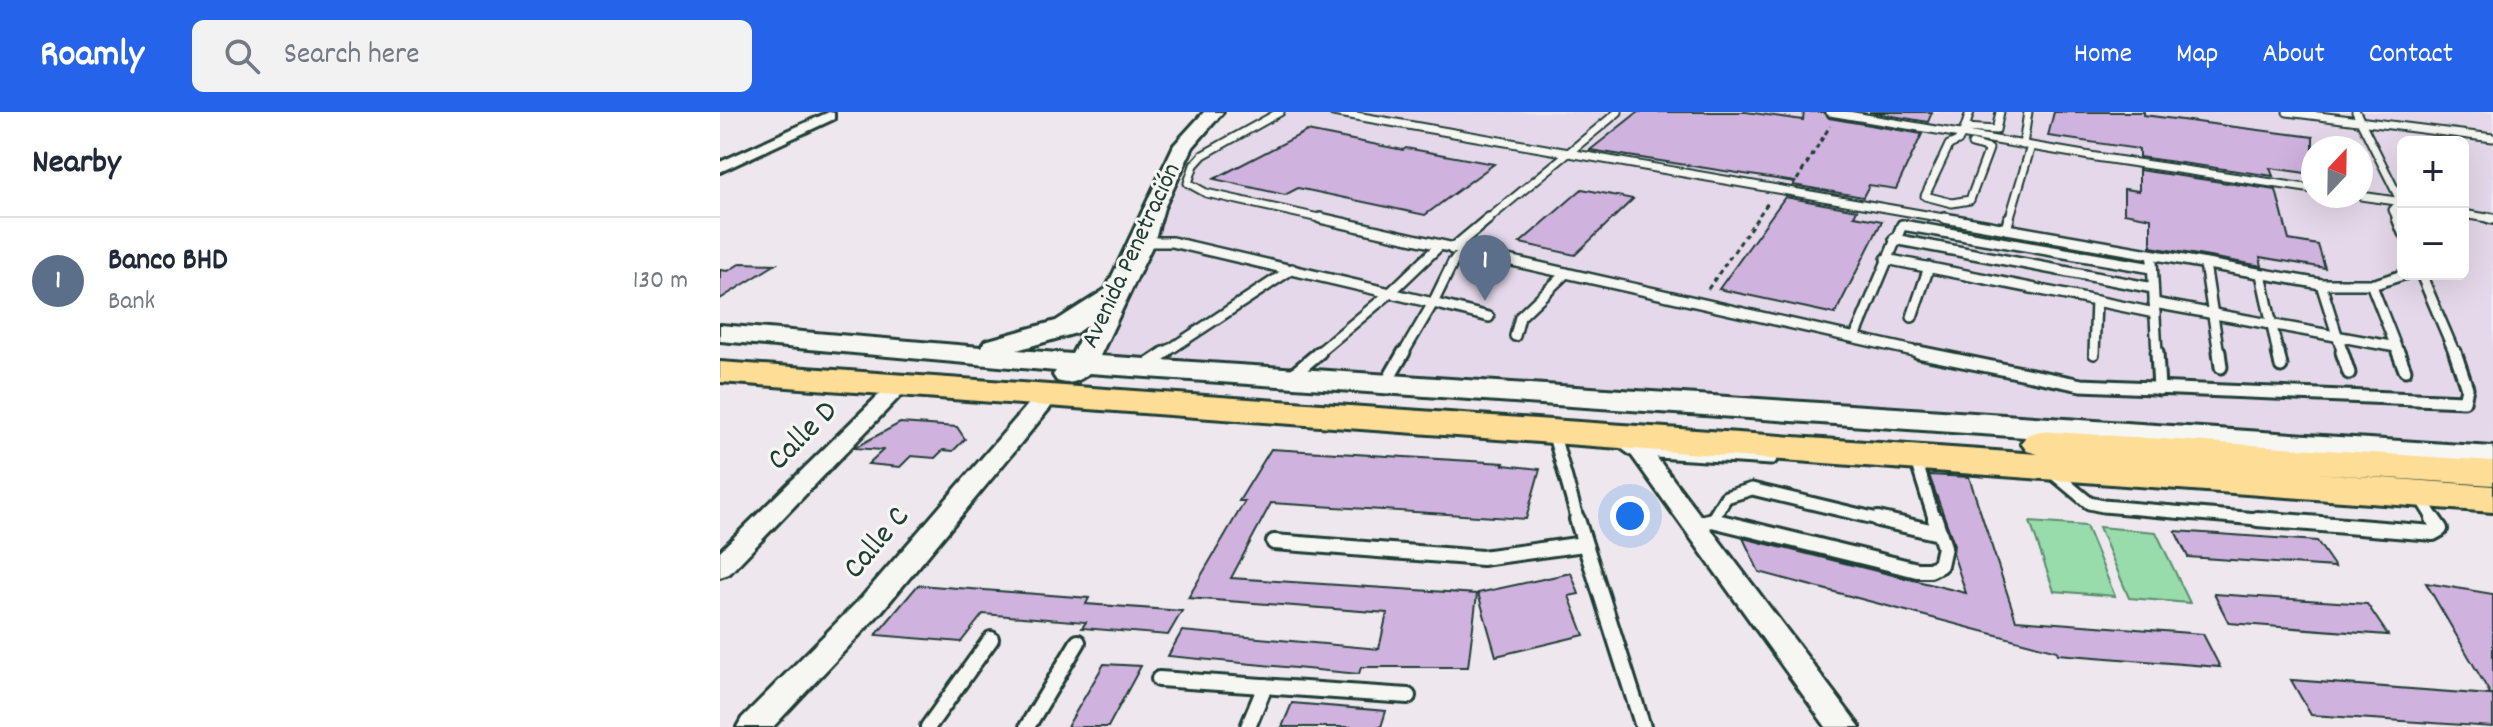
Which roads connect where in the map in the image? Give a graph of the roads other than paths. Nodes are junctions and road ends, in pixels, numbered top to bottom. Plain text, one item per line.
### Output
1 (1214, 112) edge
2 (1280, 112) edge
3 (1333, 112) edge
4 (1618, 112) edge
5 (1970, 112) edge
6 (2000, 112) edge
7 (2028, 112) edge
8 (2287, 112) edge
9 (2356, 112) edge
10 (1834, 113) edge
11 (829, 116) dead end
12 (2360, 121) junction
13 (1961, 135) junction
14 (2493, 138) edge
15 (2027, 146) junction
16 (1570, 153) junction
17 (720, 168) edge
18 (2301, 187) edge
19 (2397, 192) edge
20 (2373, 198) edge
21 (2397, 201) edge
22 (2469, 215) edge
23 (2493, 219) edge
24 (2006, 229) junction
25 (1894, 239) junction
26 (1142, 242) junction
27 (1439, 246) junction
28 (1452, 249) junction
29 (1464, 252) junction
30 (2152, 255) junction
31 (1886, 259) junction
32 (2205, 264) junction
33 (1929, 267) junction
34 (2152, 268) junction
35 (1292, 269) junction
36 (1566, 273) junction
37 (2261, 274) junction
38 (2397, 279) edge
39 (2424, 280) edge
40 (2321, 284) junction
41 (2372, 286) junction
42 (2153, 288) junction
43 (1115, 293) junction
44 (1390, 293) junction
45 (2096, 301) junction
46 (1433, 303) junction
47 (2155, 308) junction
48 (2214, 314) junction
49 (1489, 317) dead end
50 (1912, 317) dead end
51 (2272, 325) junction
52 (720, 333) edge
53 (1515, 336) dead end
54 (1855, 337) junction
55 (2338, 337) junction
56 (2396, 347) junction
57 (720, 350) edge
58 (968, 354) junction
59 (2094, 355) dead end
60 (2281, 366) dead end
61 (2221, 367) dead end
62 (1142, 368) junction
63 (2405, 370) dead end
64 (720, 372) edge
65 (2349, 373) dead end
66 (1290, 378) junction
67 (1065, 380) junction
68 (900, 385) junction
69 (1385, 385) junction
70 (2159, 389) junction
71 (1553, 432) junction
72 (1628, 444) junction
73 (2493, 458) edge
74 (1915, 462) junction
75 (2493, 473) edge
76 (2493, 499) edge
77 (1704, 522) junction
78 (1939, 533) junction
79 (1274, 542) dead end
80 (731, 544) edge
81 (1584, 544) junction
82 (720, 567) edge
83 (991, 639) dead end
84 (1078, 642) dead end
85 (1159, 679) dead end
86 (1265, 686) junction
87 (1408, 696) dead end
88 (753, 727) edge
89 (928, 727) edge
90 (1027, 727) edge
91 (1248, 727) edge
92 (1643, 727) edge
93 (1844, 727) edge

1 - 26 street, Avenida Penetración
2 - 27 lane
3 - 16 lane
4 - 16 lane
5 - 13 lane
6 - 13 lane
7 - 15 lane
8 - 12 lane
9 - 12 lane
10 - 13 lane
11 - 17 street
12 - 14 lane
12 - 19 lane
13 - 13 lane
13 - 15 lane
15 - 18 lane
15 - 24 lane
16 - 24 lane
16 - 28 lane
20 - 21 lane
22 - 23 lane
24 - 30 lane
25 - 31 lane
25 - 34 lane
25 - 42 lane
26 - 35 lane
26 - 43 street, Avenida Penetración
27 - 28 lane
27 - 44 lane
28 - 29 lane
29 - 36 lane
29 - 46 lane
30 - 32 lane
30 - 34 lane
31 - 33 lane
31 - 54 lane
32 - 37 lane
32 - 48 lane
33 - 45 lane
33 - 50 lane
34 - 42 lane
35 - 44 lane
35 - 62 lane
36 - 53 lane
36 - 54 lane
37 - 40 lane
37 - 51 lane
38 - 41 lane
39 - 70 lane
40 - 41 lane
40 - 55 lane
41 - 56 lane
42 - 47 lane
43 - 58 street
43 - 67 street, Avenida Penetración
44 - 46 lane
44 - 66 lane
45 - 47 lane
45 - 59 lane
46 - 49 lane
46 - 69 lane
47 - 48 lane
47 - 70 lane
48 - 51 lane
48 - 61 lane
51 - 55 lane
51 - 60 lane
52 - 58 street
54 - 70 lane
55 - 56 lane
55 - 65 lane
56 - 63 lane
57 - 67 main road
58 - 67 street
62 - 66 street
62 - 67 street
64 - 68 main road
66 - 69 street
67 - 68 main road
67 - 71 main road
67 - 75 main road
67 - 88 street, Calle C
68 - 80 street, Calle D
69 - 73 street
71 - 72 main road
71 - 81 lane
72 - 74 main road
72 - 77 street
74 - 76 main road
74 - 78 lane
77 - 78 lane
77 - 78 lane
77 - 93 street
79 - 81 lane
80 - 82 street, Calle D
81 - 92 lane
83 - 89 lane
84 - 90 lane
85 - 86 lane
86 - 87 lane
86 - 91 lane

